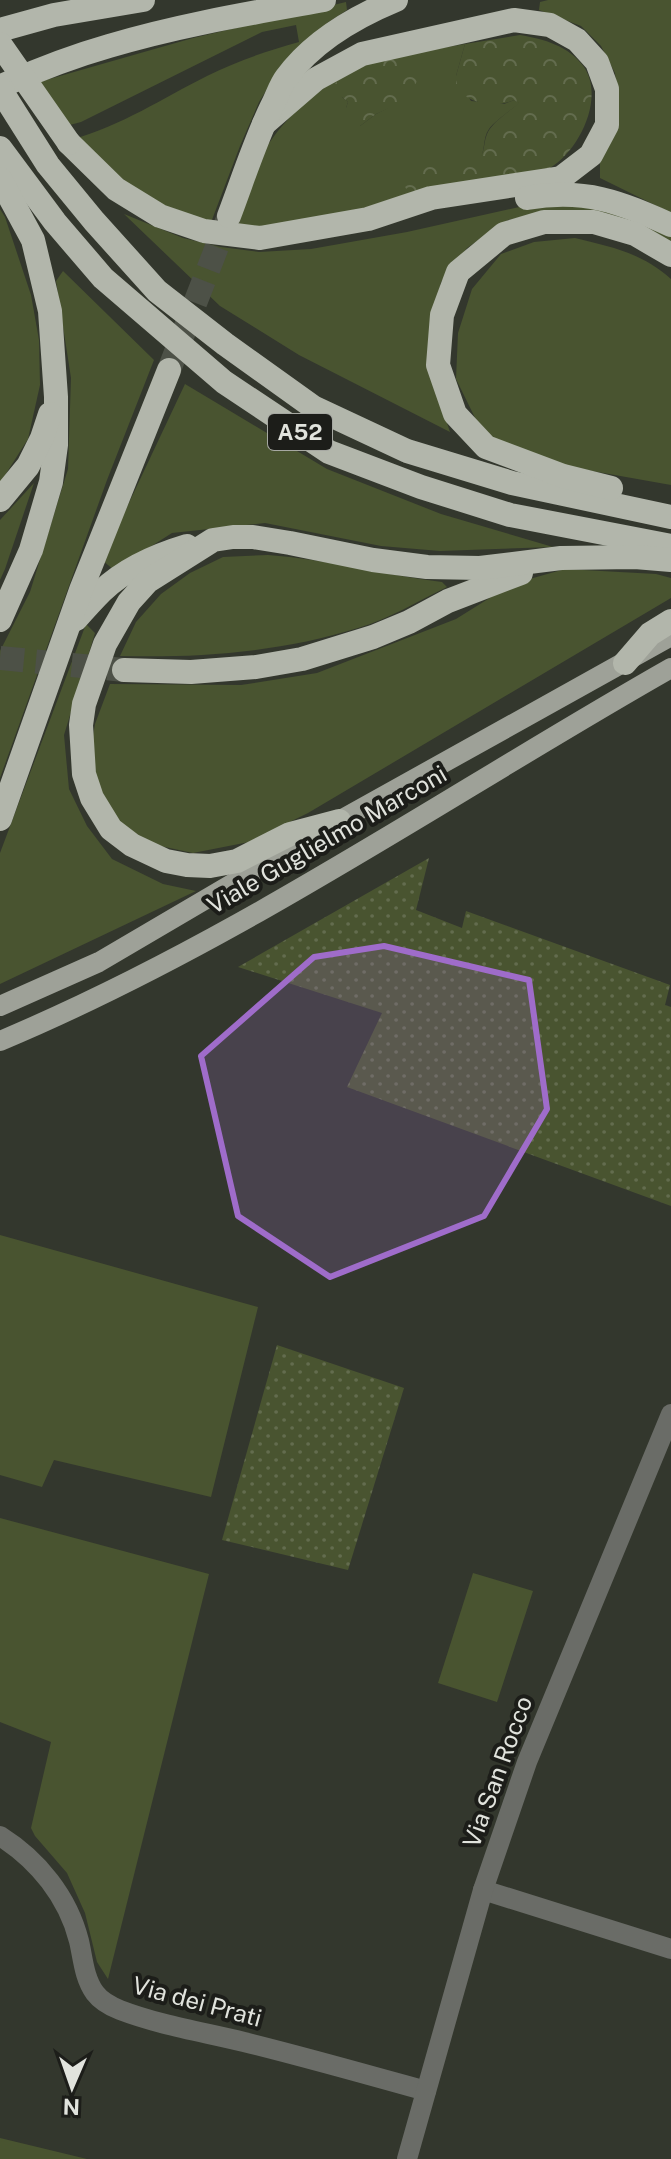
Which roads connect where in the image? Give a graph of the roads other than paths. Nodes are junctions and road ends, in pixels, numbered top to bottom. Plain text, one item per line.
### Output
1 (143, 0) edge
2 (324, 0) edge
3 (396, 0) edge
4 (0, 30) edge
5 (0, 44) edge
6 (0, 88) edge
7 (264, 124) junction
8 (0, 148) edge
9 (7, 174) edge
10 (229, 216) tunnel mouth
11 (368, 219) junction
12 (671, 225) edge
13 (671, 255) edge
14 (169, 370) tunnel mouth
15 (56, 397) junction
16 (0, 500) edge
17 (671, 506) edge
18 (671, 517) edge
19 (213, 540) junction
20 (671, 546) edge
21 (561, 558) junction
22 (671, 560) edge
23 (0, 620) edge
24 (671, 621) edge
25 (69, 627) junction
26 (671, 636) edge
27 (625, 663) junction
28 (671, 668) edge
29 (124, 670) tunnel mouth
30 (0, 819) edge
31 (339, 821) junction
32 (0, 1006) edge
33 (0, 1041) edge
34 (671, 1414) edge
35 (0, 1836) edge
36 (483, 1890) junction
37 (671, 1949) edge
38 (426, 2091) junction
39 (407, 2159) edge

1 - 4 highway
2 - 6 highway
3 - 7 highway
5 - 11 highway, bridge
6 - 18 highway, A52
7 - 10 highway
7 - 11 highway
8 - 9 highway, A52
9 - 15 highway
9 - 20 highway, A52
11 - 12 highway
13 - 17 highway
14 - 25 highway
15 - 16 highway
15 - 23 highway
19 - 21 highway
19 - 25 highway
19 - 31 highway
21 - 22 highway
21 - 29 highway
24 - 27 highway
25 - 30 highway
26 - 27 main road, Viale Guglielmo Marconi
27 - 31 main road, Viale Guglielmo Marconi
28 - 33 main road, Viale Guglielmo Marconi
31 - 32 main road, Viale Guglielmo Marconi
34 - 36 street, Via San Rocco
35 - 38 street, Via dei Prati
36 - 37 street
36 - 38 street, Via San Rocco
38 - 39 street, Via San Rocco

